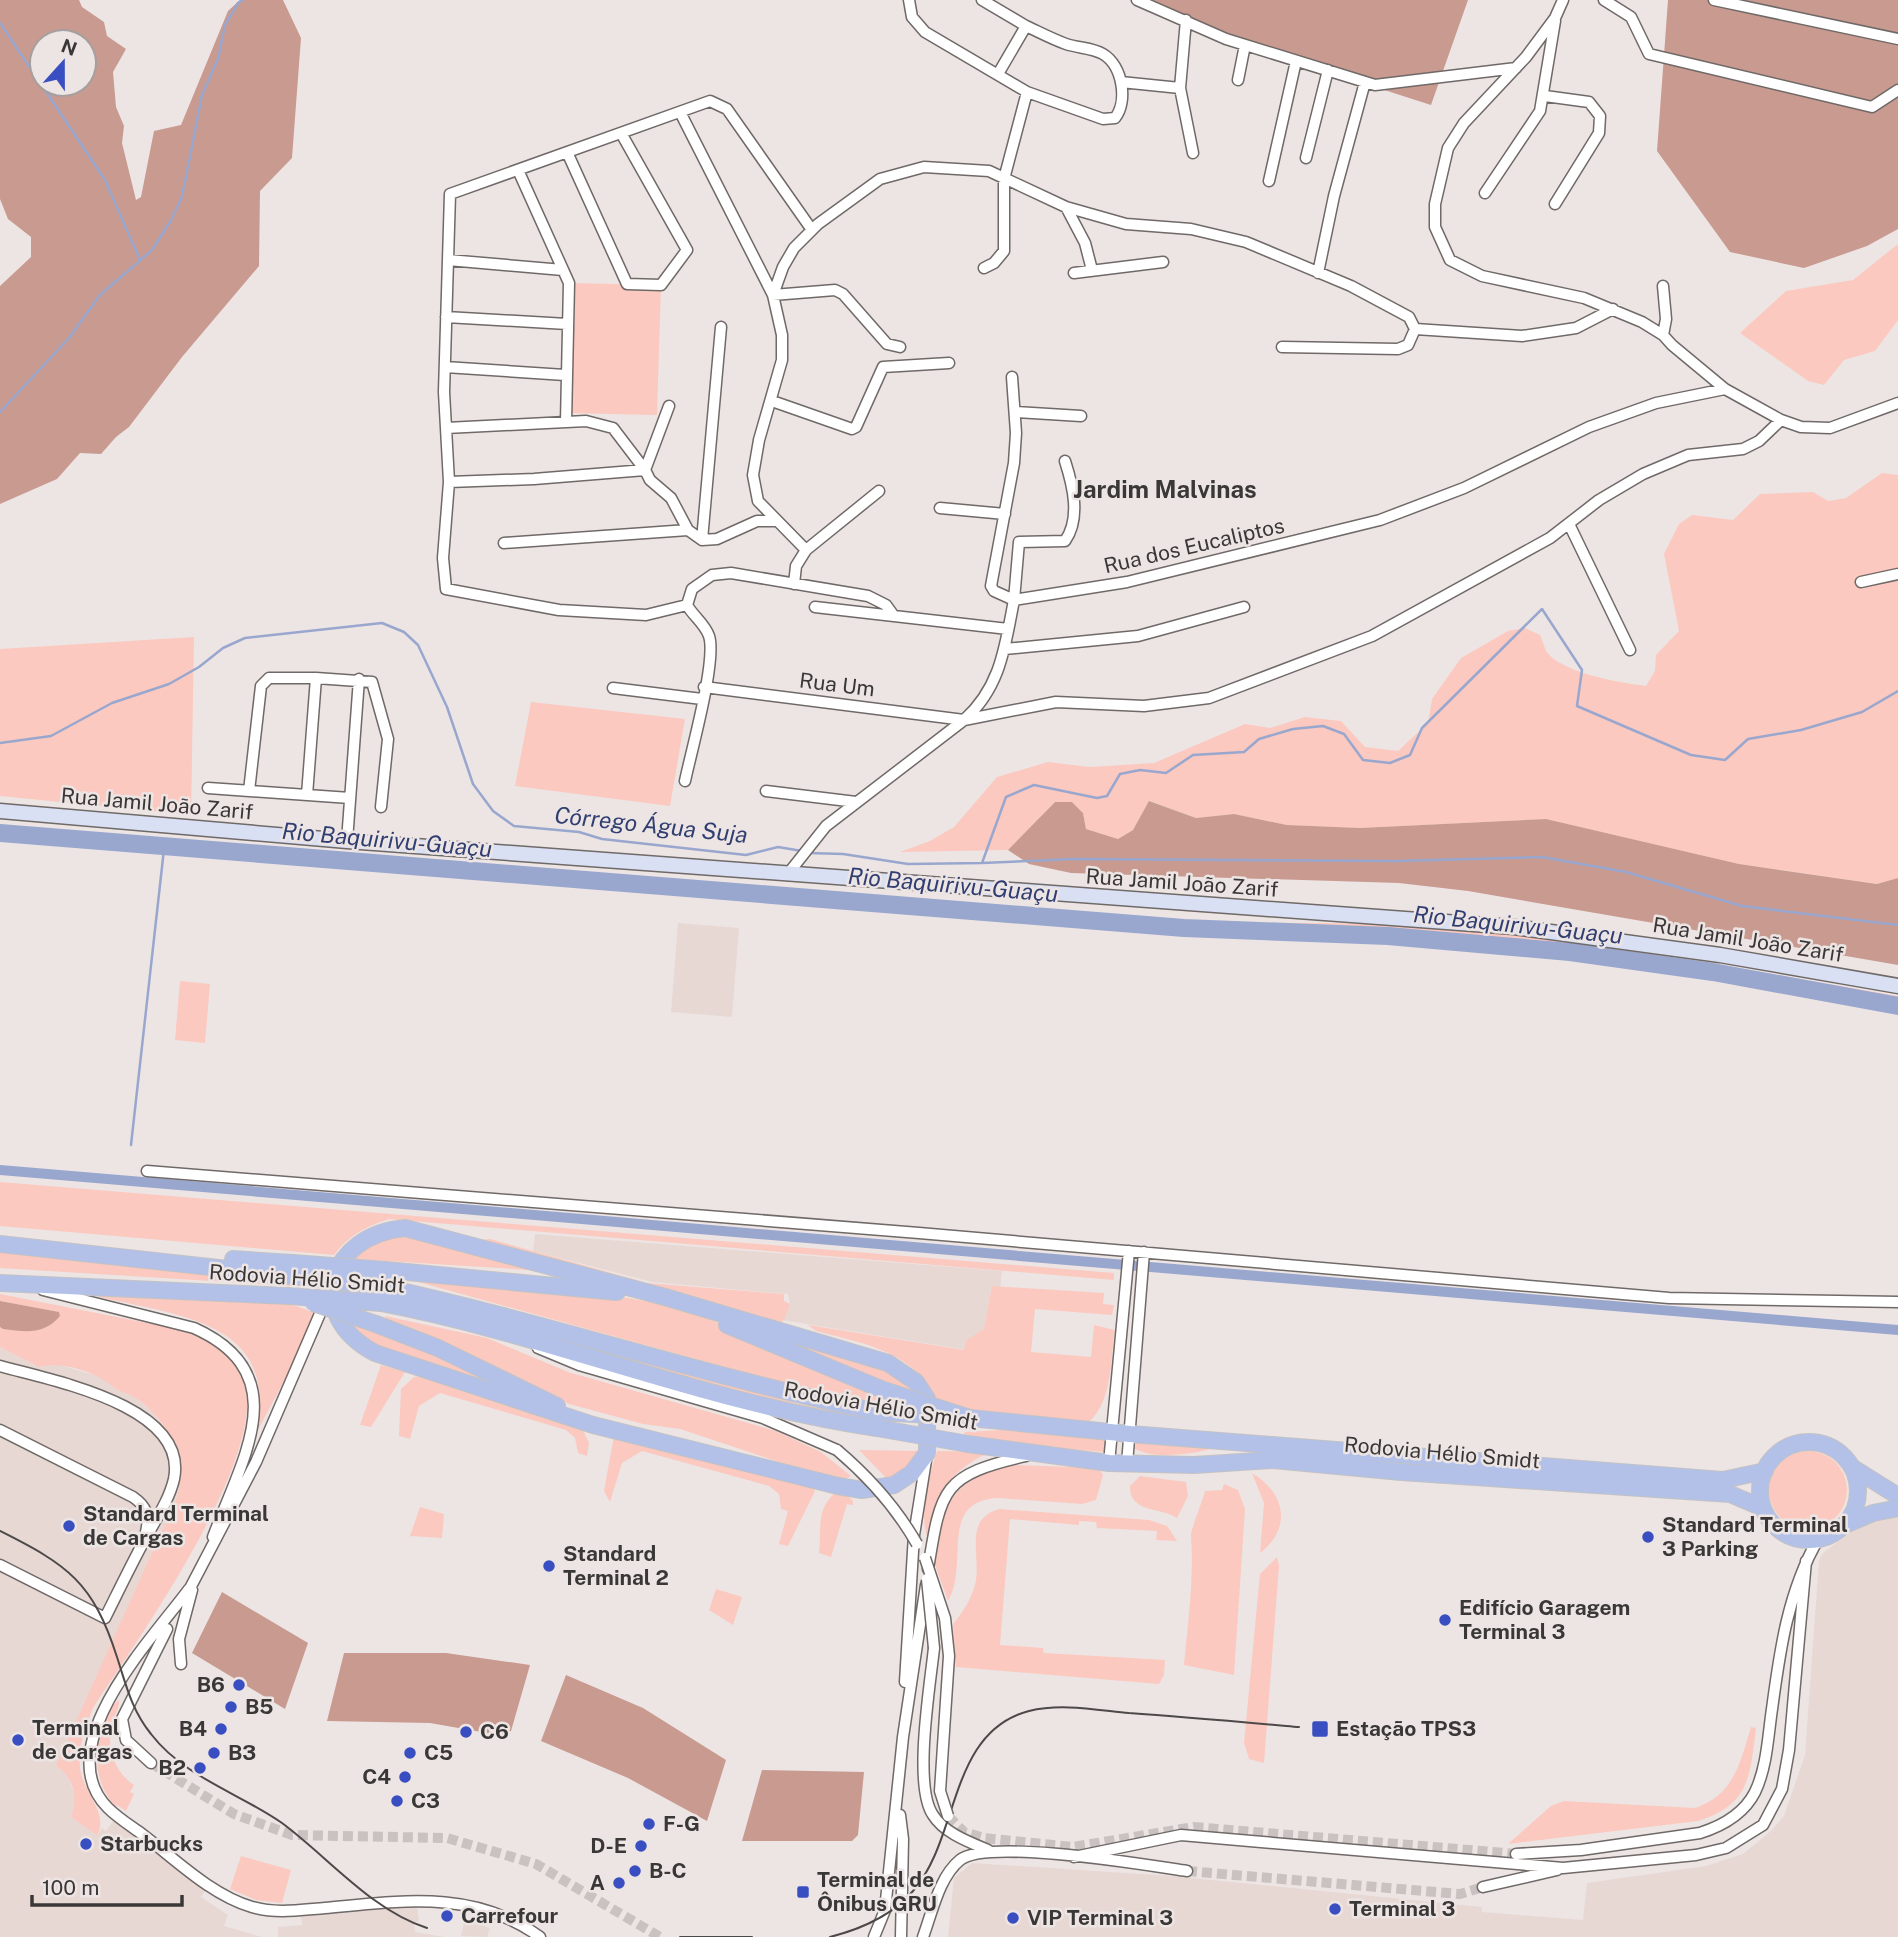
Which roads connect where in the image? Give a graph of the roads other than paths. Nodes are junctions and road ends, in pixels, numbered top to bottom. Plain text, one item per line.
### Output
1 (909, 0) edge
2 (982, 0) edge
3 (1137, 0) edge
4 (1563, 0) edge
5 (1604, 0) edge
6 (1714, 0) edge
7 (1555, 18) junction
8 (1186, 20) junction
9 (1026, 26) junction
10 (1898, 39) edge
11 (1245, 45) junction
12 (1296, 61) junction
13 (1516, 68) junction
14 (1328, 70) junction
15 (998, 74) junction
16 (1238, 80) dead end
17 (1121, 82) junction
18 (1365, 82) junction
19 (1180, 88) junction
20 (1898, 90) edge
21 (1027, 92) junction
22 (1545, 96) junction
23 (680, 112) junction
24 (621, 133) junction
25 (567, 152) junction
26 (1193, 153) dead end
27 (1306, 158) dead end
28 (518, 170) junction
29 (1004, 179) junction
30 (1269, 181) dead end
31 (1485, 193) dead end
32 (1555, 204) dead end
33 (1066, 208) junction
34 (812, 230) junction
35 (448, 260) junction
36 (1163, 262) dead end
37 (984, 268) dead end
38 (563, 270) junction
39 (1092, 270) junction
40 (1074, 273) dead end
41 (1318, 273) junction
42 (1663, 286) dead end
43 (773, 295) junction
44 (1613, 309) junction
45 (446, 317) junction
46 (567, 324) junction
47 (721, 327) dead end
48 (1415, 329) junction
49 (1663, 335) junction
50 (900, 347) dead end
51 (1282, 347) dead end
52 (948, 363) dead end
53 (445, 367) junction
54 (565, 375) junction
55 (1012, 377) dead end
56 (1726, 389) junction
57 (772, 401) junction
58 (1898, 403) edge
59 (669, 406) dead end
60 (1016, 412) junction
61 (1081, 416) dead end
62 (1781, 420) junction
63 (566, 422) junction
64 (446, 428) junction
65 (1065, 461) dead end
66 (645, 470) junction
67 (449, 482) junction
68 (878, 491) dead end
69 (940, 508) dead end
70 (1005, 514) junction
71 (776, 521) junction
72 (1569, 524) junction
73 (688, 530) junction
74 (702, 540) junction
75 (504, 543) dead end
76 (806, 550) junction
77 (1898, 573) edge
78 (1861, 582) dead end
79 (794, 584) junction
80 (1014, 600) junction
81 (687, 605) junction
82 (815, 607) dead end
83 (1244, 607) dead end
84 (894, 616) junction
85 (1009, 629) junction
86 (1005, 649) junction
87 (1630, 650) dead end
88 (316, 678) junction
89 (359, 679) junction
90 (704, 687) junction
91 (613, 688) dead end
92 (702, 699) junction
93 (964, 720) junction
94 (685, 781) dead end
95 (208, 788) dead end
96 (249, 791) junction
97 (766, 791) dead end
98 (307, 795) junction
99 (350, 798) junction
100 (856, 802) junction
101 (381, 807) dead end
102 (0, 811) edge
103 (347, 841) junction
104 (787, 875) junction
105 (1898, 986) edge
106 (147, 1171) dead end
107 (0, 1244) edge
108 (1129, 1256) junction
109 (1143, 1257) junction
110 (293, 1270) junction
111 (0, 1283) edge
112 (333, 1283) junction
113 (20, 1284) junction
114 (382, 1295) junction
115 (290, 1296) junction
116 (665, 1297) junction
117 (1898, 1302) edge
118 (501, 1331) junction
119 (0, 1366) edge
120 (970, 1418) junction
121 (878, 1420) junction
122 (593, 1425) junction
123 (0, 1430) edge
124 (1112, 1432) junction
125 (1130, 1434) junction
126 (926, 1453) junction
127 (1032, 1454) junction
128 (1109, 1464) junction
129 (1127, 1464) junction
130 (1853, 1468) junction
131 (1765, 1471) junction
132 (168, 1495) junction
133 (1898, 1496) edge
134 (143, 1504) junction
135 (1763, 1508) junction
136 (1898, 1508) edge
137 (1843, 1526) junction
138 (1818, 1539) junction
139 (144, 1541) junction
140 (925, 1558) junction
141 (1806, 1561) junction
142 (0, 1564) edge
143 (198, 1573) junction
144 (189, 1589) junction
145 (181, 1664) dead end
146 (903, 1737) junction
147 (151, 1763) tunnel mouth
148 (898, 1791) junction
149 (948, 1816) tunnel mouth
150 (988, 1850) junction
151 (1516, 1854) tunnel mouth
152 (1073, 1857) junction
153 (1563, 1868) junction
154 (1187, 1871) tunnel mouth
155 (1483, 1887) tunnel mouth
156 (540, 1937) edge
157 (874, 1937) edge
158 (901, 1937) edge
159 (923, 1937) edge

1 - 15 street
2 - 9 street
3 - 8 street
4 - 7 street
5 - 20 street
6 - 10 street
7 - 13 street
7 - 22 street
8 - 11 street
8 - 19 street
9 - 15 street
9 - 17 street
11 - 12 street
11 - 16 street
12 - 14 street
12 - 30 street
13 - 18 street
13 - 44 street
14 - 18 street
14 - 27 street
15 - 21 street
17 - 19 street
17 - 21 street
18 - 41 street
19 - 26 street
21 - 29 street
22 - 31 street
22 - 32 street
23 - 24 street
23 - 34 street
23 - 43 street
24 - 25 street
24 - 25 street
25 - 28 street
28 - 35 street
28 - 38 street
29 - 33 street
29 - 34 street
29 - 37 street
33 - 39 street
33 - 41 street
34 - 43 street
35 - 38 street
35 - 45 street
36 - 39 street
38 - 46 street
39 - 40 street
41 - 48 street
42 - 49 street
43 - 50 street
43 - 57 street
44 - 48 street
44 - 49 street
45 - 46 street
45 - 53 street
46 - 54 street
47 - 74 street
48 - 51 street
49 - 56 street
52 - 57 street
53 - 54 street
53 - 64 street
54 - 63 street
55 - 60 street
56 - 62 street
56 - 80 street, Rua dos Eucaliptos
57 - 71 street
58 - 62 street
59 - 66 street
60 - 61 street
60 - 70 street
62 - 72 street
63 - 64 street
63 - 66 street
64 - 67 street
65 - 80 street
66 - 67 street
66 - 73 street
67 - 81 street
68 - 76 street
69 - 70 street
70 - 80 street
71 - 74 street
71 - 76 street
72 - 87 street
72 - 93 street
73 - 74 street
73 - 75 street
76 - 79 street
77 - 78 street
79 - 81 street
79 - 84 street
80 - 85 street
81 - 90 street
82 - 84 street
83 - 86 street
84 - 85 street
85 - 86 street
86 - 93 street
88 - 89 street
88 - 96 street
88 - 98 street
89 - 99 street
89 - 101 street
90 - 92 street
90 - 93 street, Rua Um
91 - 92 street
92 - 94 street
93 - 100 street
95 - 96 street
96 - 98 street
97 - 100 street
98 - 99 street
99 - 103 street
100 - 104 street
102 - 103 main road, Rua Jamil João Zarif
103 - 104 main road, Rua Jamil João Zarif
104 - 105 main road, Rua Jamil João Zarif
106 - 108 street
107 - 110 main road, Rodovia Hélio Smidt
108 - 109 street
108 - 124 street
109 - 117 street
109 - 125 street
110 - 114 main road, Rodovia Hélio Smidt, bridge
110 - 116 main road, bridge
111 - 113 main road, Rodovia Hélio Smidt
112 - 116 main road
112 - 122 main road
112 - 143 street
113 - 115 main road, Rodovia Hélio Smidt
113 - 143 street
114 - 115 main road, Rodovia Hélio Smidt, bridge
114 - 118 main road, Rodovia Hélio Smidt
114 - 121 main road, Rodovia Hélio Smidt
115 - 122 main road, bridge
116 - 120 main road, bridge
116 - 126 main road
118 - 121 main road, Rodovia Hélio Smidt
118 - 140 street, bridge
119 - 132 street
120 - 121 main road, Rodovia Hélio Smidt, bridge
120 - 124 main road, Rodovia Hélio Smidt
121 - 127 main road, Rodovia Hélio Smidt, bridge
122 - 126 main road
123 - 134 street
124 - 125 main road, Rodovia Hélio Smidt
124 - 128 street
125 - 129 street
125 - 131 main road, Rodovia Hélio Smidt
126 - 146 street
127 - 128 main road, Rodovia Hélio Smidt
127 - 146 street
128 - 129 main road, Rodovia Hélio Smidt
129 - 135 main road, Rodovia Hélio Smidt
130 - 131 main road
130 - 133 main road
130 - 137 main road
131 - 135 main road
132 - 134 street
132 - 139 street
134 - 139 street
135 - 138 main road
136 - 137 main road
137 - 138 main road
138 - 141 street
139 - 142 street
140 - 149 street, bridge
140 - 150 street, bridge
141 - 151 street
141 - 153 street
143 - 144 street
143 - 145 street
144 - 147 street
144 - 156 street
146 - 148 street
148 - 157 street
148 - 158 street
150 - 152 street
150 - 159 street
152 - 153 street
152 - 154 street
153 - 155 street

